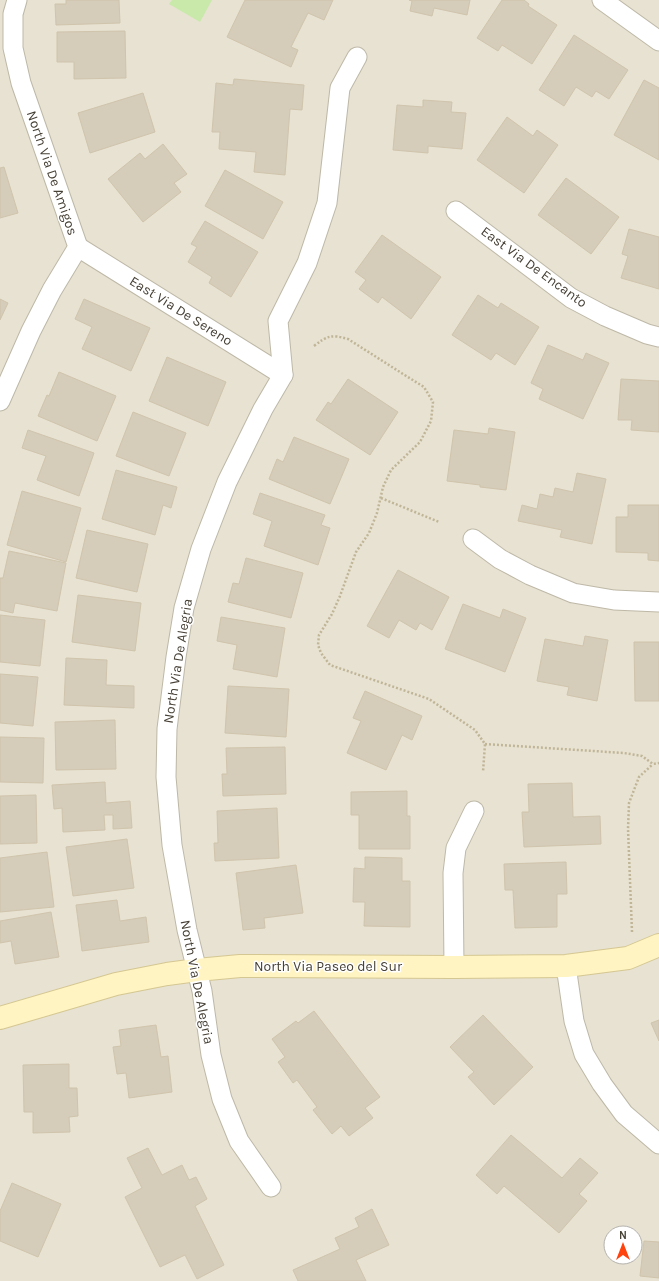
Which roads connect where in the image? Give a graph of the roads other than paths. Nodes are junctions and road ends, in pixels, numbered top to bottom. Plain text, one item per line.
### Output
1 (17, 0) edge
2 (602, 0) edge
3 (659, 41) edge
4 (357, 57) dead end
5 (456, 211) dead end
6 (78, 247) junction
7 (659, 337) edge
8 (283, 375) junction
9 (0, 401) edge
10 (473, 539) dead end
11 (659, 602) edge
12 (474, 811) dead end
13 (659, 945) edge
14 (566, 966) junction
15 (454, 967) junction
16 (197, 970) junction
17 (0, 1018) edge
18 (659, 1144) edge
19 (271, 1187) dead end

1 - 6 street, North Via De Amigos
2 - 3 street
4 - 8 street
5 - 7 street, East Via De Encanto
6 - 8 street, East Via De Sereno
6 - 9 street, North Via De Amigos
8 - 16 street, North Via De Alegria
10 - 11 street
12 - 15 street
13 - 14 street, North Via Paseo del Sur
14 - 15 street, North Via Paseo del Sur
14 - 18 street
15 - 16 street, North Via Paseo del Sur
16 - 17 street, North Via Paseo del Sur
16 - 19 street, North Via De Alegria

